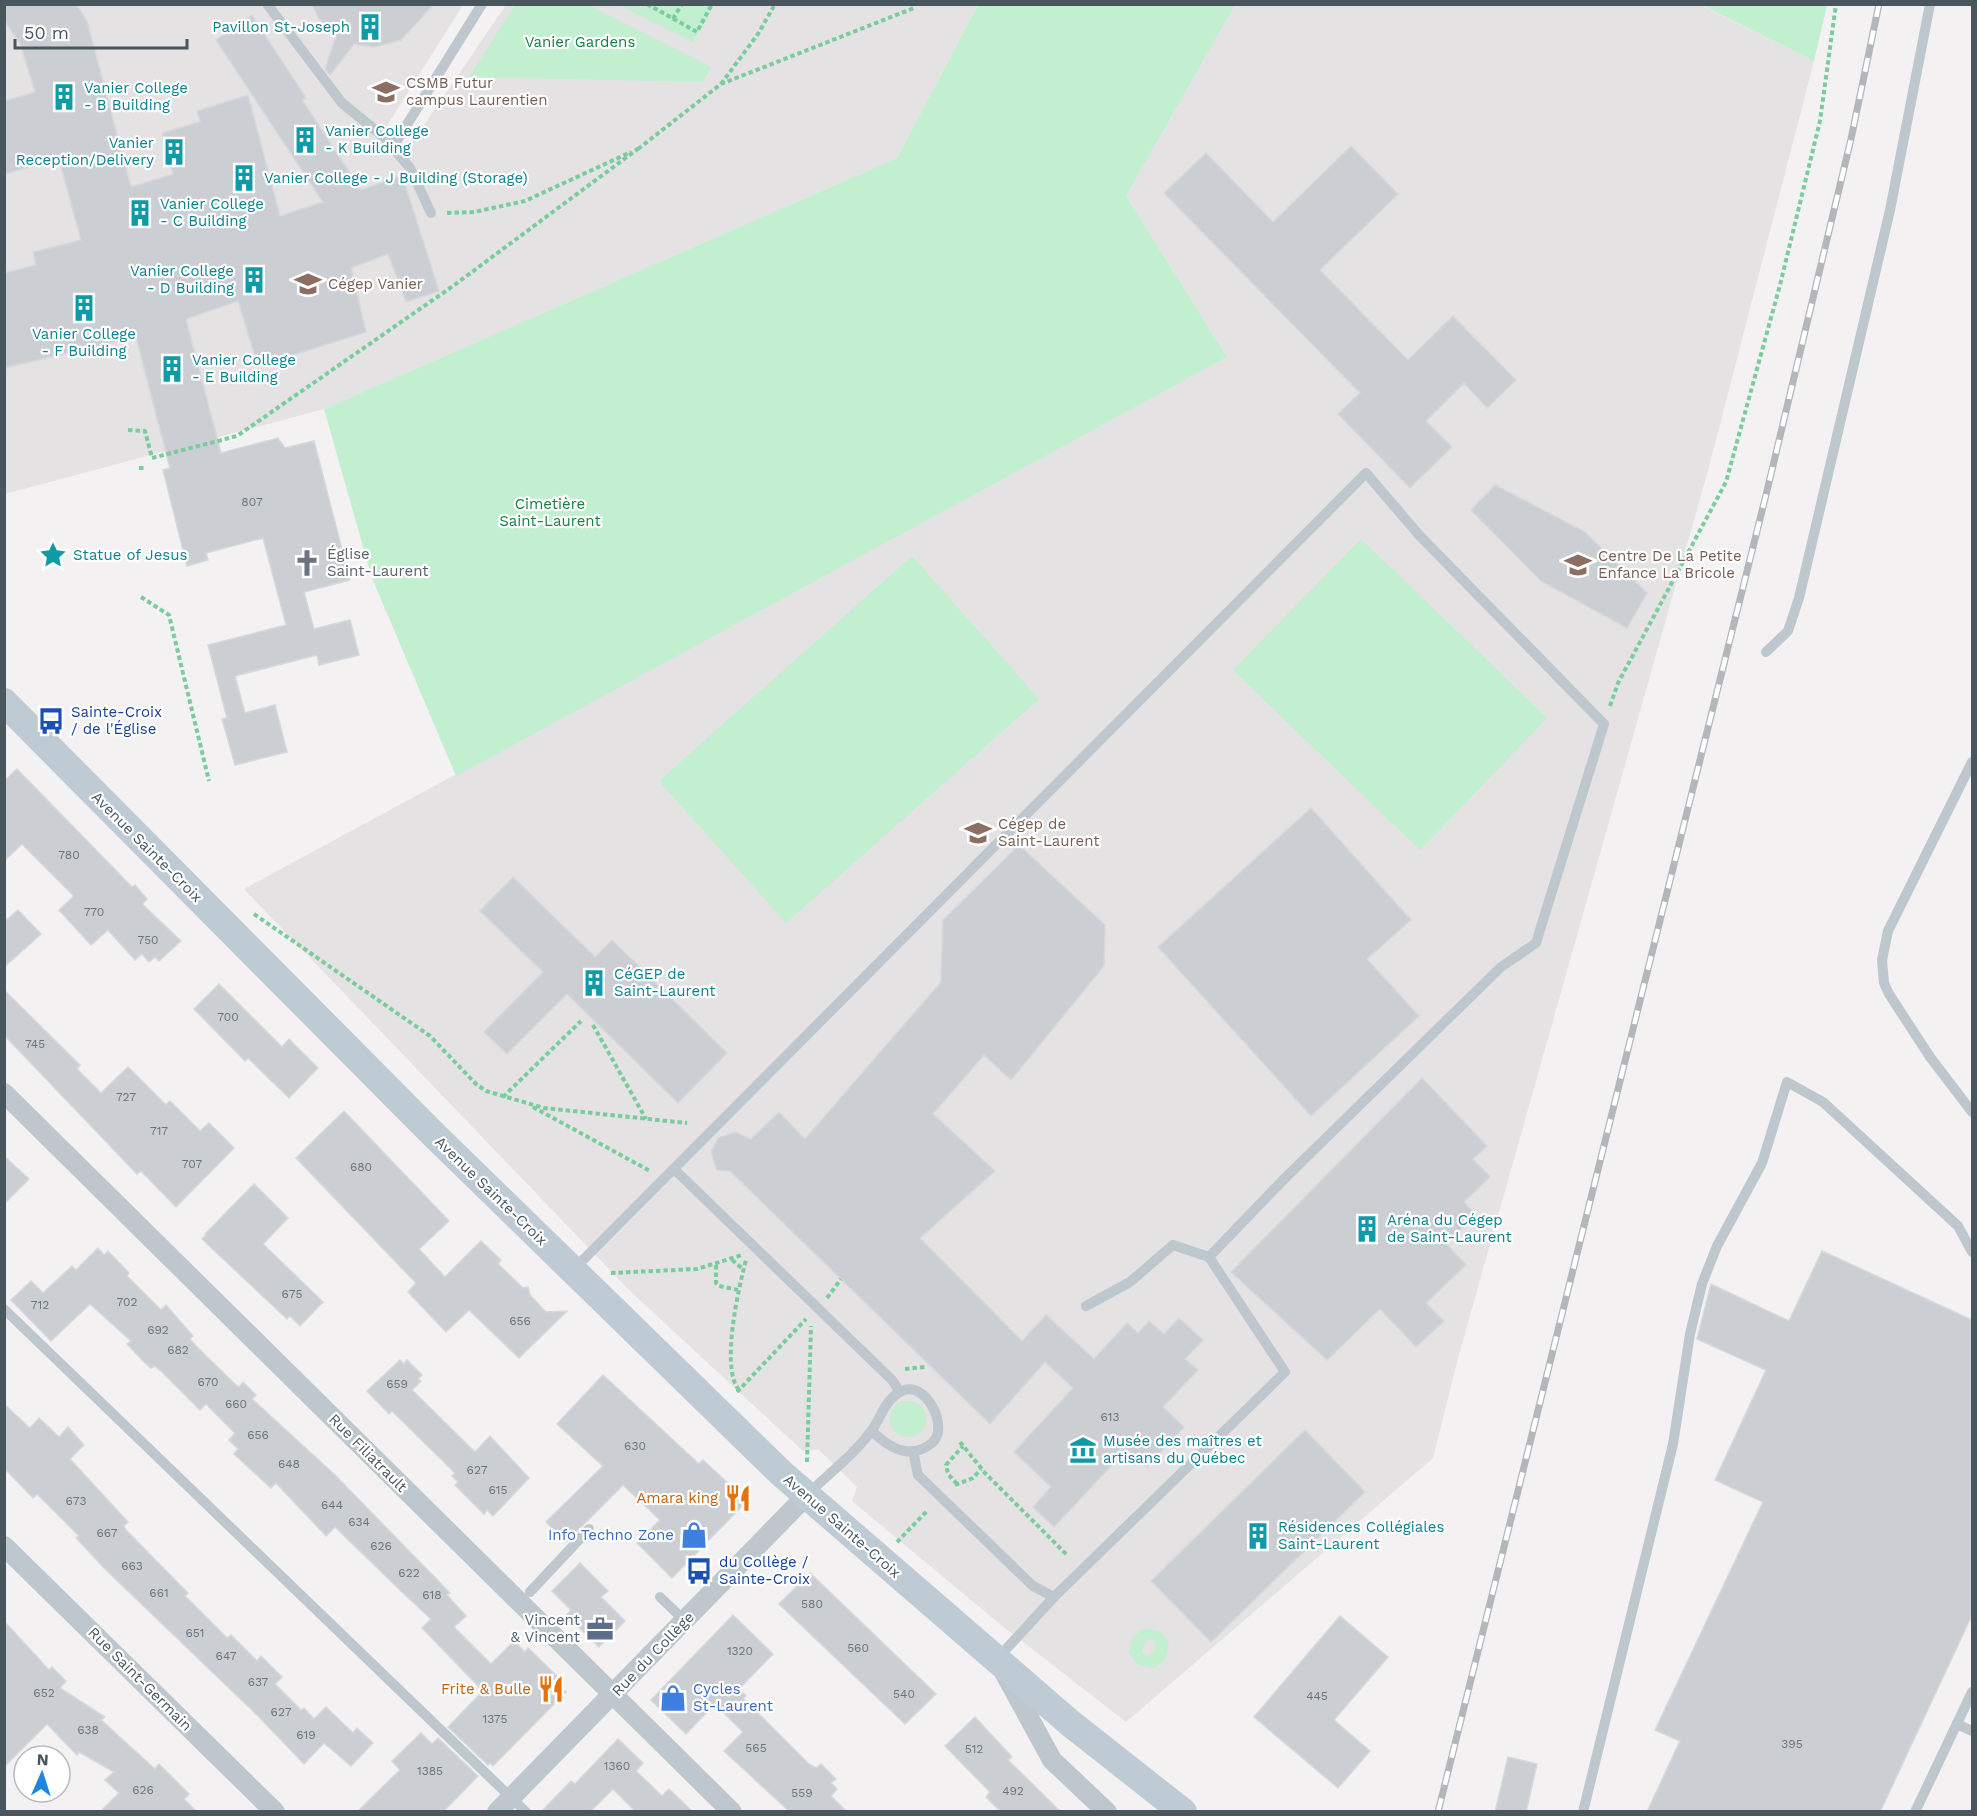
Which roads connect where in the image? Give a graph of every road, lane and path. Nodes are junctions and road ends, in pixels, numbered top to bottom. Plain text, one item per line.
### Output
1 (267, 4) edge
2 (482, 4) edge
3 (681, 4) edge
4 (712, 4) edge
5 (775, 4) edge
6 (1836, 4) edge
7 (1930, 4) edge
8 (648, 5) edge
9 (914, 8) dead end
10 (673, 19) junction
11 (721, 84) junction
12 (393, 147) junction
13 (639, 148) junction
14 (431, 213) joint
15 (128, 429) dead end
16 (139, 468) dead end
17 (145, 468) dead end
18 (141, 597) dead end
19 (1766, 652) dead end
20 (4, 702) edge
21 (1604, 724) junction
22 (1972, 762) edge
23 (209, 781) dead end
24 (246, 909) dead end
25 (581, 1021) dead end
26 (593, 1025) dead end
27 (4, 1093) edge
28 (503, 1097) junction
29 (530, 1105) junction
30 (1972, 1112) edge
31 (646, 1119) junction
32 (687, 1124) dead end
33 (648, 1169) dead end
34 (674, 1169) junction
35 (1972, 1252) edge
36 (1209, 1257) junction
37 (732, 1260) junction
38 (716, 1265) junction
39 (743, 1269) junction
40 (573, 1270) junction
41 (604, 1273) dead end
42 (841, 1279) dead end
43 (738, 1290) junction
44 (824, 1301) dead end
45 (1086, 1306) dead end
46 (4, 1309) edge
47 (739, 1390) junction
48 (900, 1392) junction
49 (732, 1397) dead end
50 (872, 1431) junction
51 (913, 1451) junction
52 (807, 1462) dead end
53 (981, 1469) junction
54 (957, 1484) junction
55 (952, 1486) dead end
56 (807, 1495) junction
57 (928, 1510) dead end
58 (589, 1529) dead end
59 (4, 1546) edge
60 (894, 1546) dead end
61 (1068, 1556) dead end
62 (530, 1592) dead end
63 (1054, 1597) junction
64 (660, 1598) dead end
65 (685, 1621) junction
66 (997, 1659) junction
67 (1972, 1692) edge
68 (614, 1695) junction
69 (1957, 1724) junction
70 (1972, 1731) edge
71 (512, 1797) junction
72 (275, 1812) edge
73 (497, 1812) edge
74 (526, 1812) edge
75 (732, 1812) edge
76 (1107, 1812) edge
77 (1183, 1812) edge
78 (1583, 1812) edge
79 (1915, 1812) edge

1 - 12 lane
2 - 12 lane
3 - 10 path
4 - 10 path
5 - 11 path
6 - 21 path
7 - 19 lane
8 - 10 path
9 - 11 path
11 - 13 path
12 - 14 lane
13 - 14 path
13 - 15 path
16 - 17 path
18 - 23 path
20 - 40 main road, Avenue Sainte-Croix
21 - 34 lane
21 - 36 lane
22 - 30 lane
24 - 28 path
25 - 28 path
26 - 31 path
27 - 68 street, Rue Filiatrault
28 - 29 path
29 - 31 path
29 - 33 path
31 - 32 path
34 - 40 lane
34 - 48 lane
35 - 78 lane
36 - 45 lane
36 - 63 lane
37 - 38 path
37 - 39 path
37 - 39 path
38 - 41 path
38 - 43 path
39 - 43 path
40 - 56 main road, Avenue Sainte-Croix
42 - 44 path
43 - 47 path
46 - 71 lane
47 - 49 path
47 - 52 path
48 - 50 lane
48 - 51 lane
50 - 51 lane
50 - 56 lane
51 - 63 lane
53 - 54 path
53 - 54 path
53 - 61 path
54 - 55 path
56 - 65 street, Rue du Collège
56 - 66 main road, Avenue Sainte-Croix
57 - 60 path
58 - 62 lane
59 - 72 street, Rue Saint-Germain
63 - 66 lane
64 - 65 lane
65 - 68 street, Rue du Collège
66 - 76 street, Avenue Sainte-Croix
66 - 77 main road, Avenue Sainte-Croix
67 - 69 lane
68 - 71 street, Rue du Collège
68 - 75 street, Rue Filiatrault
69 - 70 lane
69 - 79 lane
71 - 73 street, Rue du Collège
71 - 74 lane

